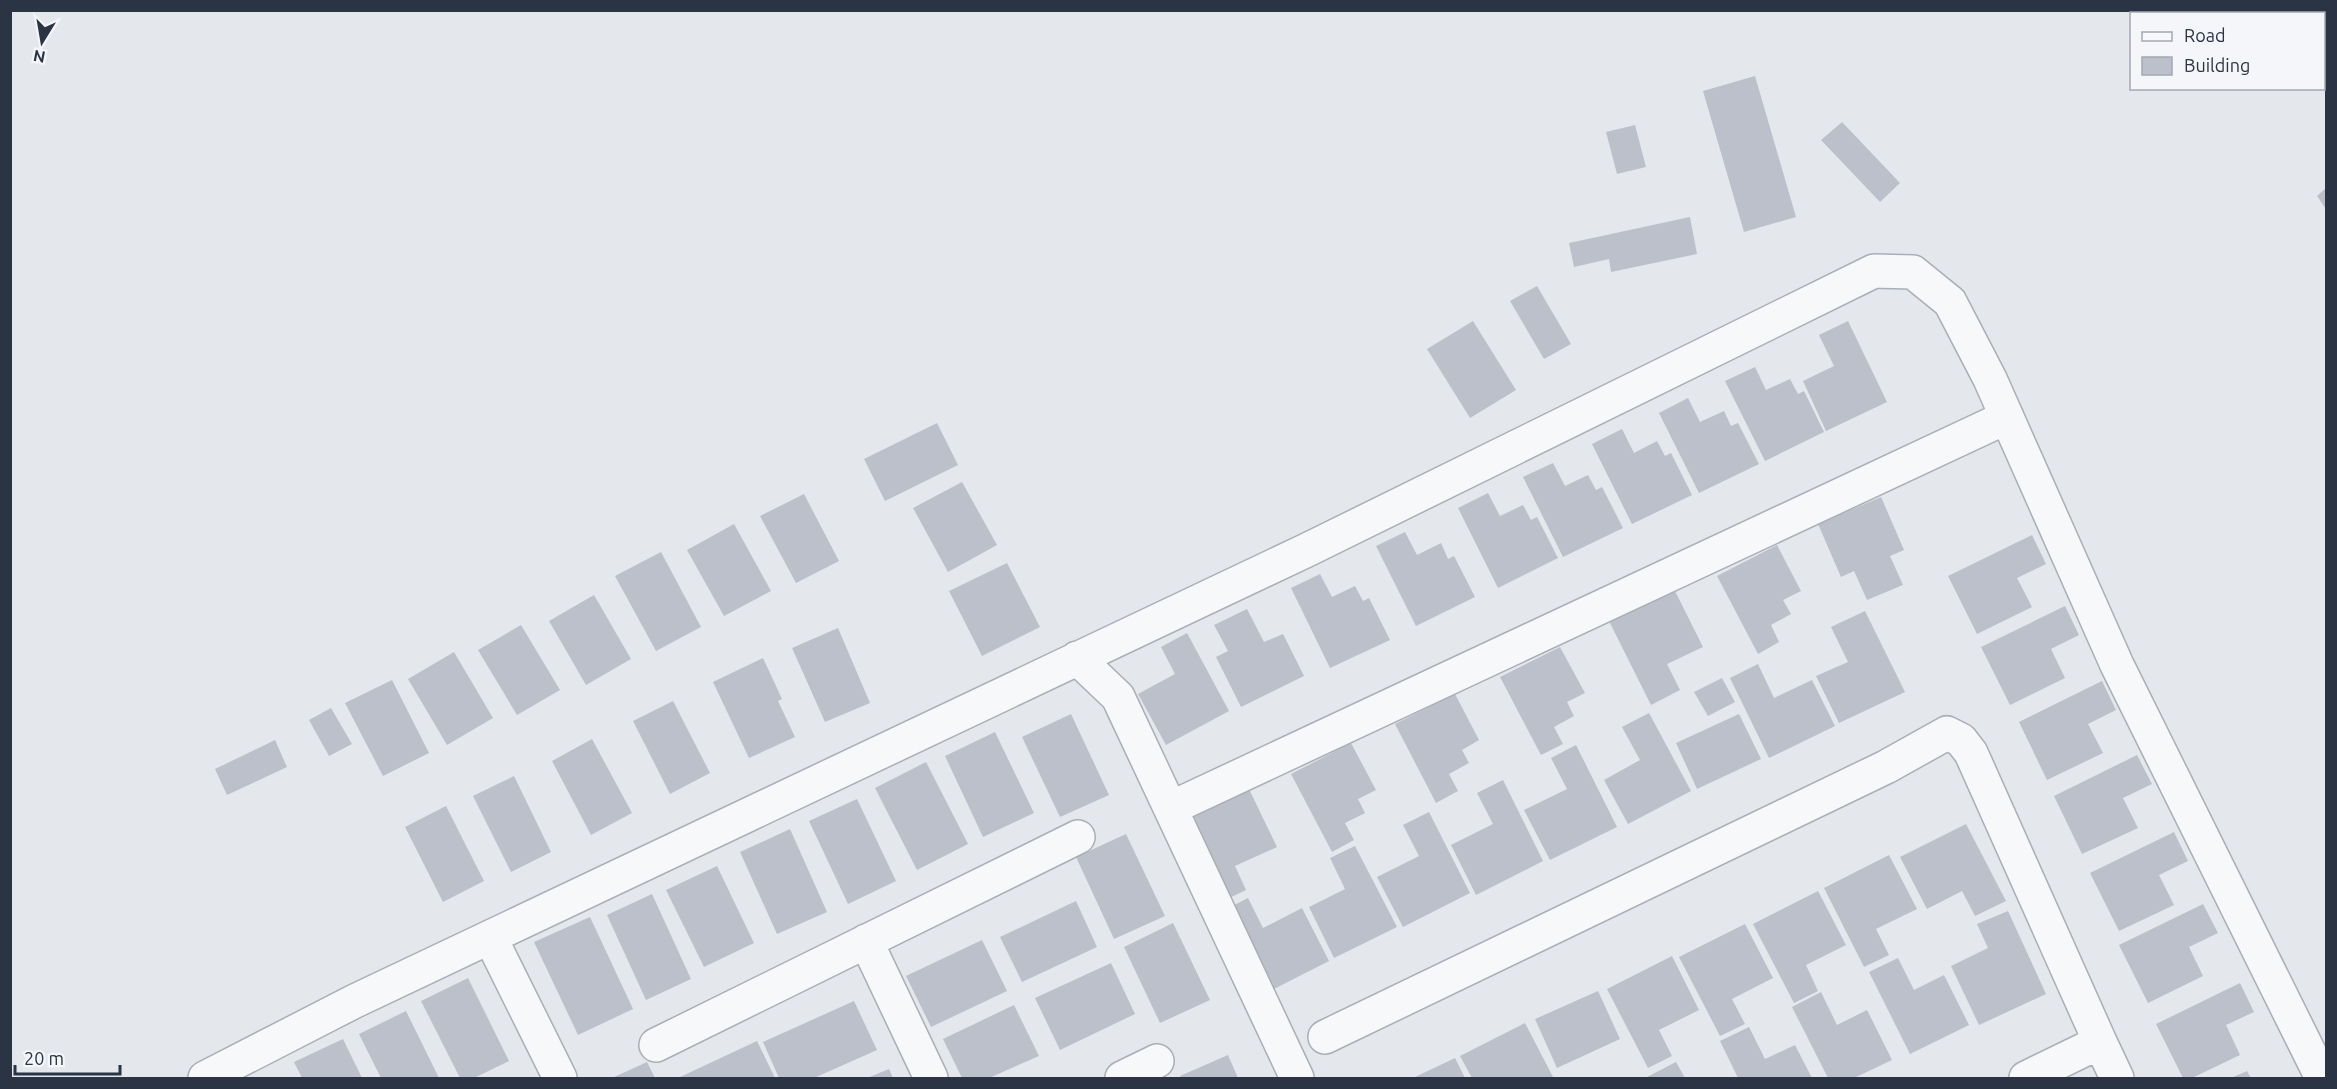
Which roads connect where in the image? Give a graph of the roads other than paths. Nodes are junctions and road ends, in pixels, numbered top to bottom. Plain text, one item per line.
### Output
1 (2007, 417) junction
2 (1077, 658) junction
3 (1172, 808) junction
4 (1078, 837) dead end
5 (490, 937) junction
6 (866, 941) junction
7 (1325, 1036) dead end
8 (2100, 1042) junction
9 (656, 1045) dead end
10 (1157, 1061) dead end
11 (204, 1078) edge
12 (560, 1078) edge
13 (931, 1078) edge
14 (1122, 1078) edge
15 (1296, 1078) edge
16 (2026, 1078) edge
17 (2117, 1078) edge
18 (2322, 1078) edge

1 - 2 street
1 - 3 street
1 - 18 street
2 - 3 street
2 - 5 street
3 - 15 street
4 - 6 street
5 - 11 street
5 - 12 street
6 - 9 street
6 - 13 street
7 - 8 street
8 - 16 street
8 - 17 street
10 - 14 street

